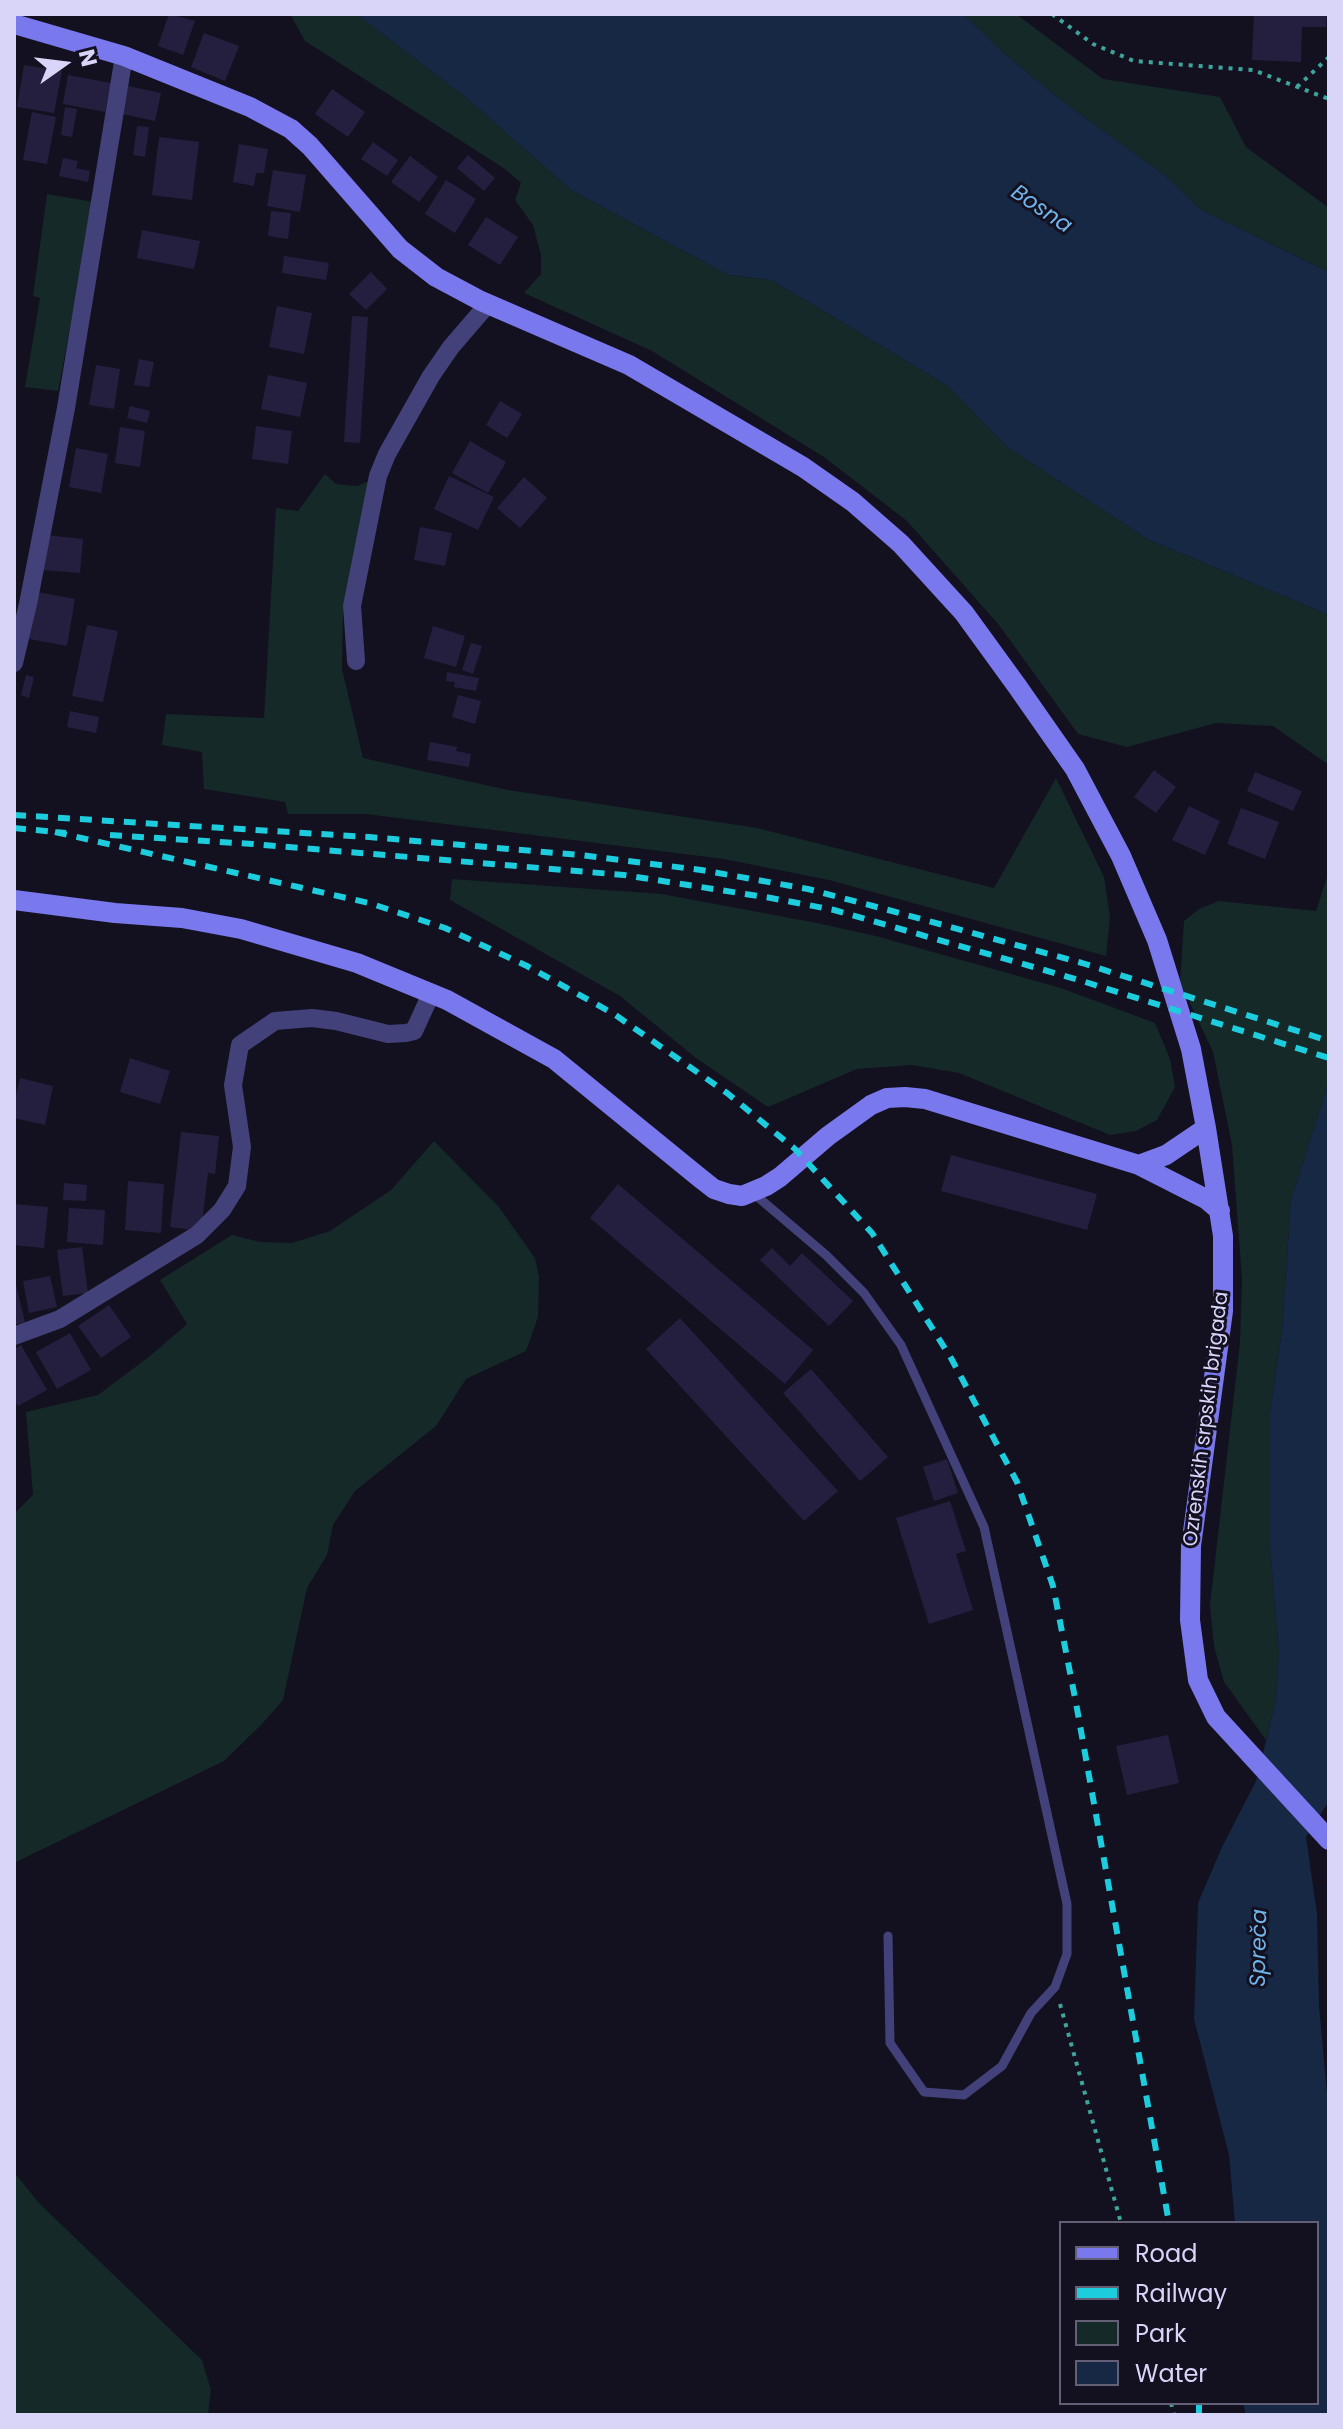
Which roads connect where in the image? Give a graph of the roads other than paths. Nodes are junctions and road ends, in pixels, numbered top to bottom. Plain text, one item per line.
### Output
1 (14, 24) edge
2 (124, 56) junction
3 (488, 304) junction
4 (356, 661) dead end
5 (14, 663) edge
6 (14, 900) edge
7 (431, 994) junction
8 (1206, 1128) junction
9 (1139, 1165) junction
10 (753, 1193) junction
11 (1220, 1211) junction
12 (14, 1336) edge
13 (1329, 1840) edge
14 (888, 1936) dead end

1 - 2 main road, Ozrenskih srpskih brigada
2 - 3 main road, Ozrenskih srpskih brigada
2 - 5 street
3 - 4 street
3 - 8 main road, Ozrenskih srpskih brigada
6 - 7 main road
7 - 10 main road
7 - 12 street
8 - 9 main road
8 - 11 main road, Ozrenskih srpskih brigada
9 - 10 main road
9 - 11 main road
10 - 14 lane
11 - 13 main road, Ozrenskih srpskih brigada

